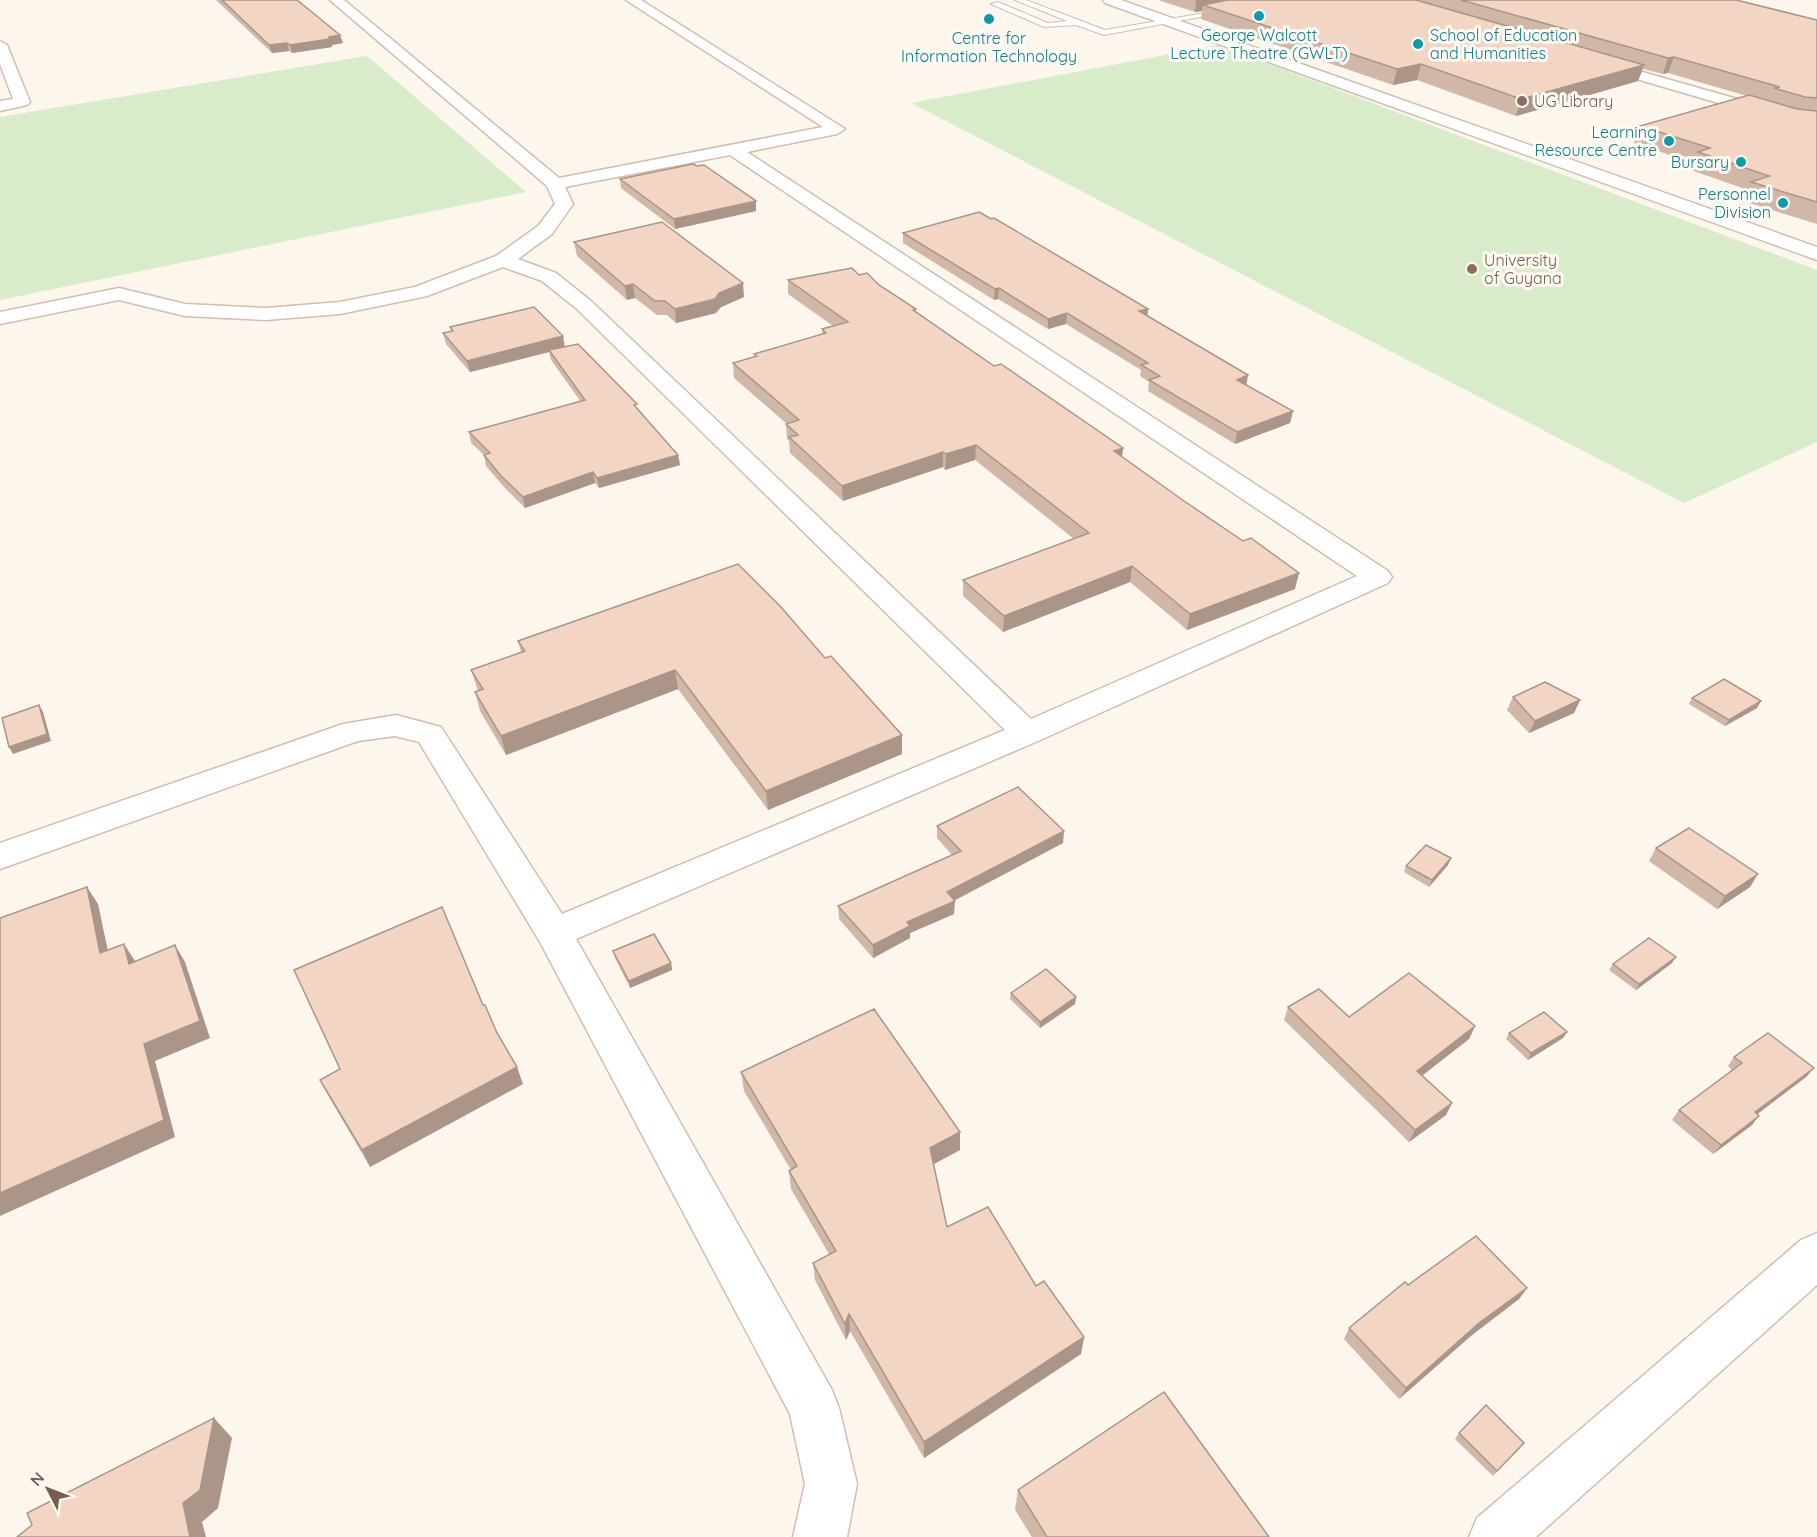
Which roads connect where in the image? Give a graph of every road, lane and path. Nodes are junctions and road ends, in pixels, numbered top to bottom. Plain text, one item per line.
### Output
1 (336, 0) edge
2 (632, 0) edge
3 (1019, 0) edge
4 (1109, 0) edge
5 (995, 4) dead end
6 (1241, 9) edge
7 (1078, 22) junction
8 (1170, 22) junction
9 (0, 45) edge
10 (1579, 57) edge
11 (0, 106) edge
12 (1817, 122) edge
13 (732, 149) junction
14 (555, 184) junction
15 (1817, 254) edge
16 (504, 260) junction
17 (0, 318) edge
18 (1026, 733) junction
19 (0, 856) edge
20 (554, 933) junction
21 (1817, 1255) edge
22 (820, 1537) edge
23 (1496, 1537) edge

1 - 14 street
2 - 13 street
3 - 7 lane
4 - 8 street
5 - 7 lane
6 - 8 lane
7 - 8 lane
8 - 15 street
9 - 11 street
10 - 12 street
13 - 14 street
13 - 18 street
14 - 16 street
16 - 17 street
16 - 18 street
18 - 20 street
19 - 20 street
20 - 22 street
21 - 23 street

